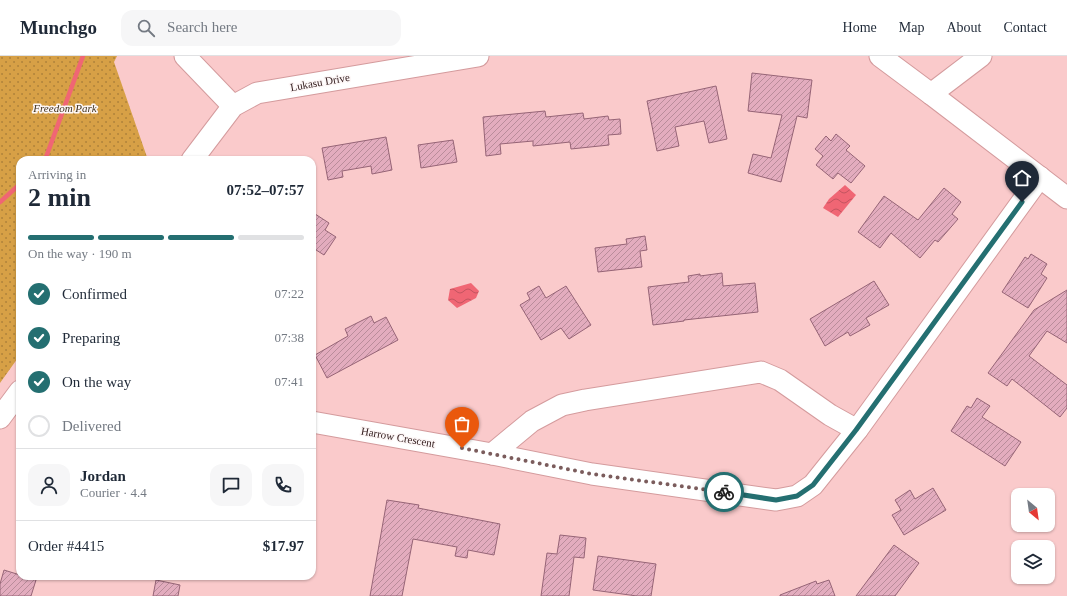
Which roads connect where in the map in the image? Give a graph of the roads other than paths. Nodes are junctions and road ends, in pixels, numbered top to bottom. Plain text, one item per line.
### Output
1 (185, 56) edge
2 (478, 56) edge
3 (880, 56) edge
4 (982, 56) edge
5 (931, 94) junction
6 (233, 106) junction
7 (195, 156) edge
8 (1040, 177) junction
9 (1067, 198) edge
10 (16, 396) edge
11 (0, 418) edge
12 (316, 423) edge
13 (856, 430) junction
14 (492, 454) junction

1 - 6 street
2 - 6 street, Lukasu Drive
3 - 5 street
4 - 5 street
5 - 8 street
6 - 7 street, Lukasu Drive
8 - 9 street
8 - 13 street, Harrow Crescent
10 - 11 street
12 - 14 street, Harrow Crescent
13 - 14 street, Harrow Crescent
13 - 14 street

